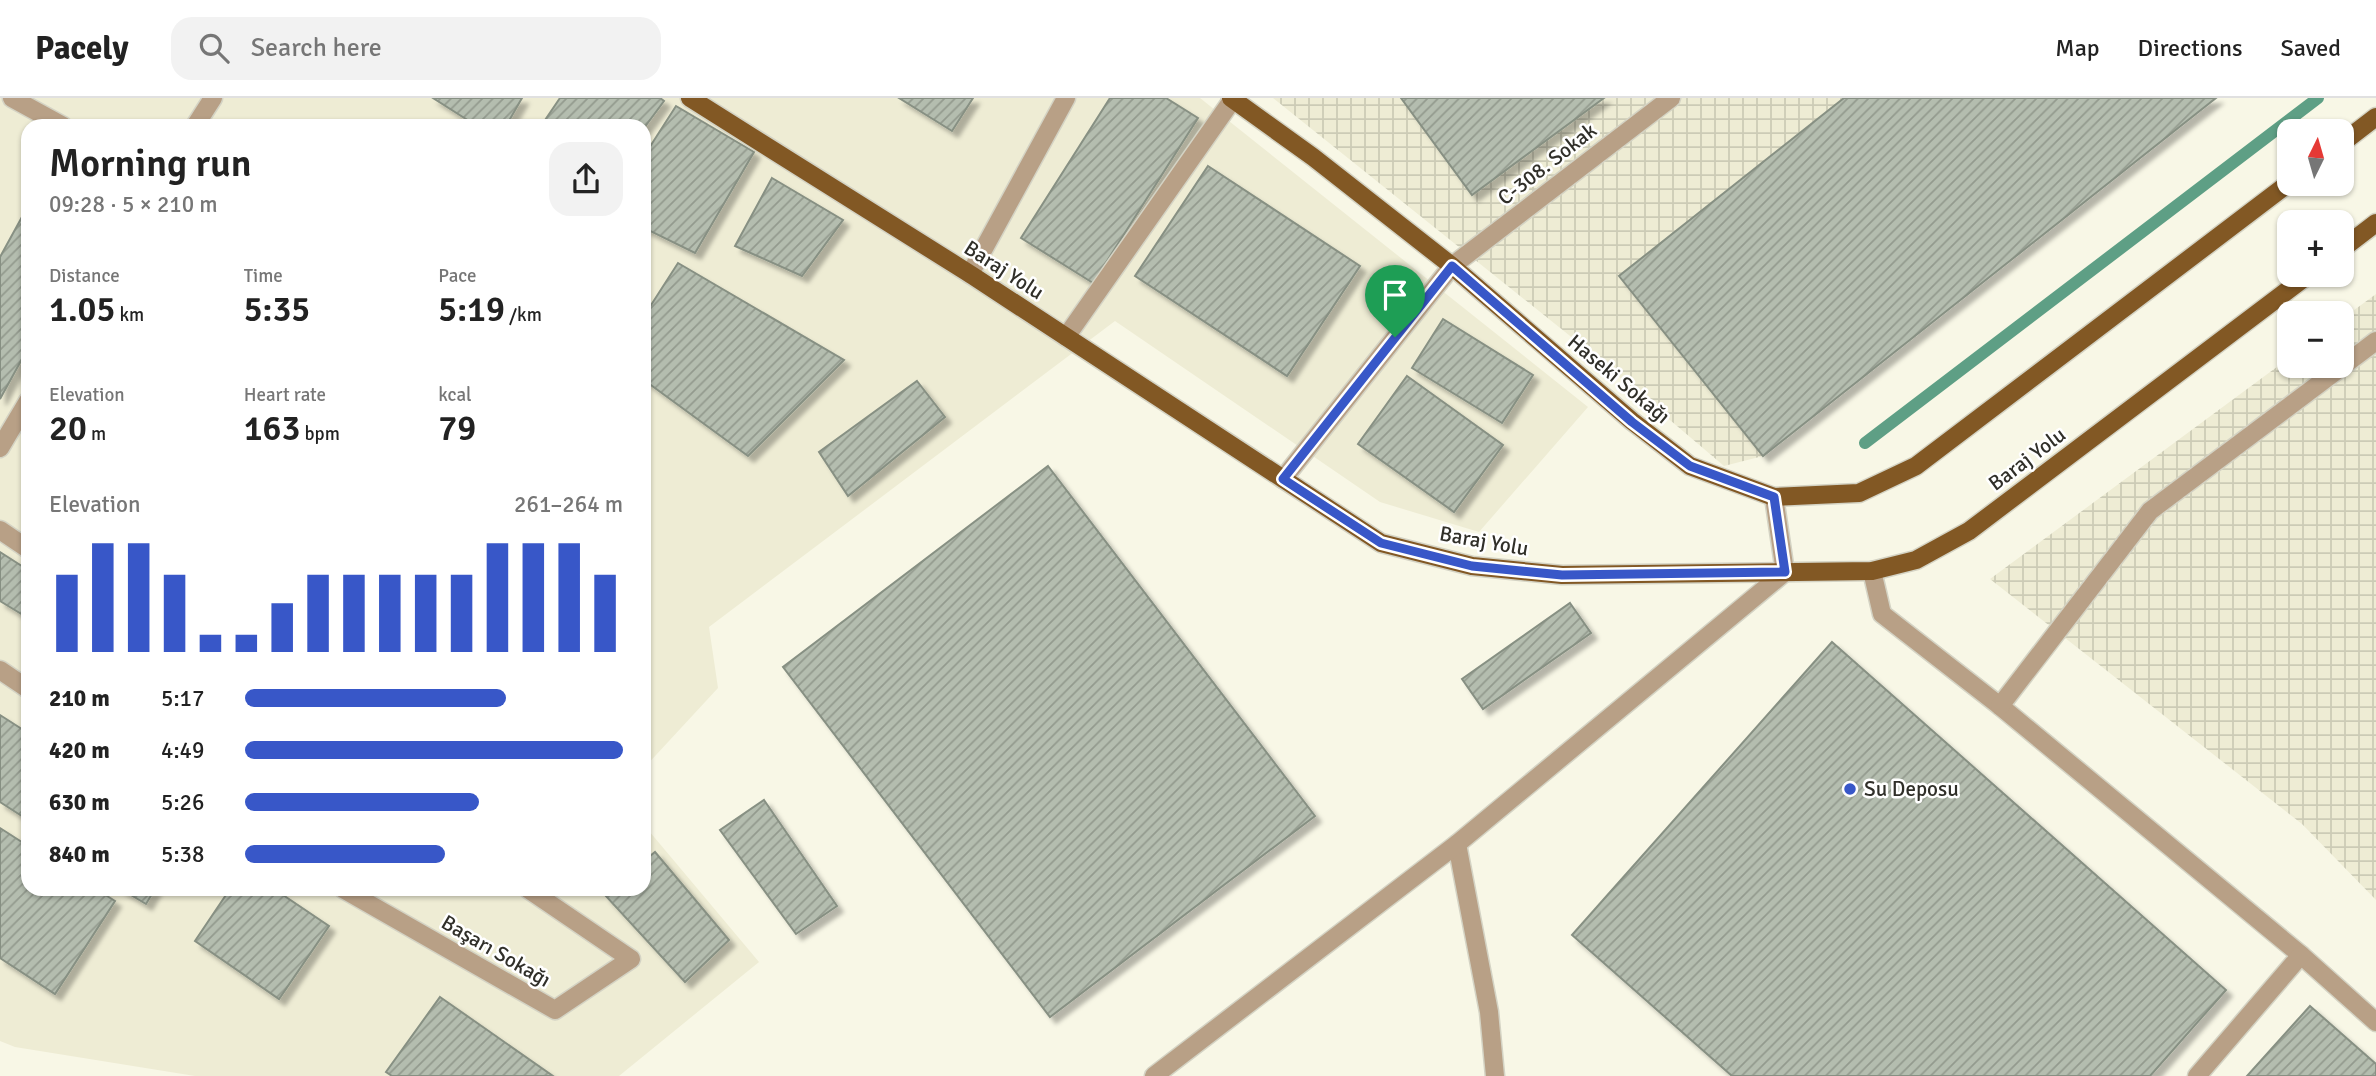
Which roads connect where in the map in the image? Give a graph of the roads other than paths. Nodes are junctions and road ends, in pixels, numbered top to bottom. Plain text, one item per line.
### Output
1 (12, 98) edge
2 (213, 98) edge
3 (690, 98) edge
4 (1066, 98) edge
5 (1671, 98) edge
6 (1232, 99) edge
7 (2376, 117) edge
8 (50, 119) edge
9 (200, 119) edge
10 (2354, 134) edge
11 (2277, 192) edge
12 (2376, 223) edge
13 (2354, 240) edge
14 (1452, 266) junction
15 (970, 274) junction
16 (2292, 287) edge
17 (1066, 337) junction
18 (2376, 341) edge
19 (21, 413) edge
20 (0, 448) edge
21 (1283, 479) junction
22 (1774, 497) junction
23 (0, 530) edge
24 (21, 545) edge
25 (1872, 571) junction
26 (1785, 572) junction
27 (0, 670) edge
28 (21, 684) edge
29 (2000, 706) junction
30 (1457, 844) junction
31 (355, 896) edge
32 (538, 896) edge
33 (2301, 955) junction
34 (2376, 1022) edge
35 (1154, 1076) edge
36 (1495, 1076) edge
37 (2197, 1076) edge

1 - 8 street
2 - 9 street
3 - 15 main road, Baraj Yolu
4 - 15 street
5 - 14 street, C-308. Sokak
6 - 14 main road, Haseki Sokağı
6 - 17 street, Haseki Sokağı
7 - 10 main road
11 - 22 main road
12 - 13 main road
14 - 21 street
14 - 22 main road, Haseki Sokağı
15 - 17 main road, Baraj Yolu
16 - 25 main road, Baraj Yolu
17 - 21 main road, Baraj Yolu
18 - 29 street
19 - 20 street
21 - 26 main road, Baraj Yolu
22 - 26 street
23 - 24 street
25 - 26 main road, Baraj Yolu
25 - 29 street
26 - 30 street
27 - 28 street
29 - 33 street
30 - 35 street
30 - 36 street
31 - 32 street, Başarı Sokağı
33 - 34 street
33 - 37 street

